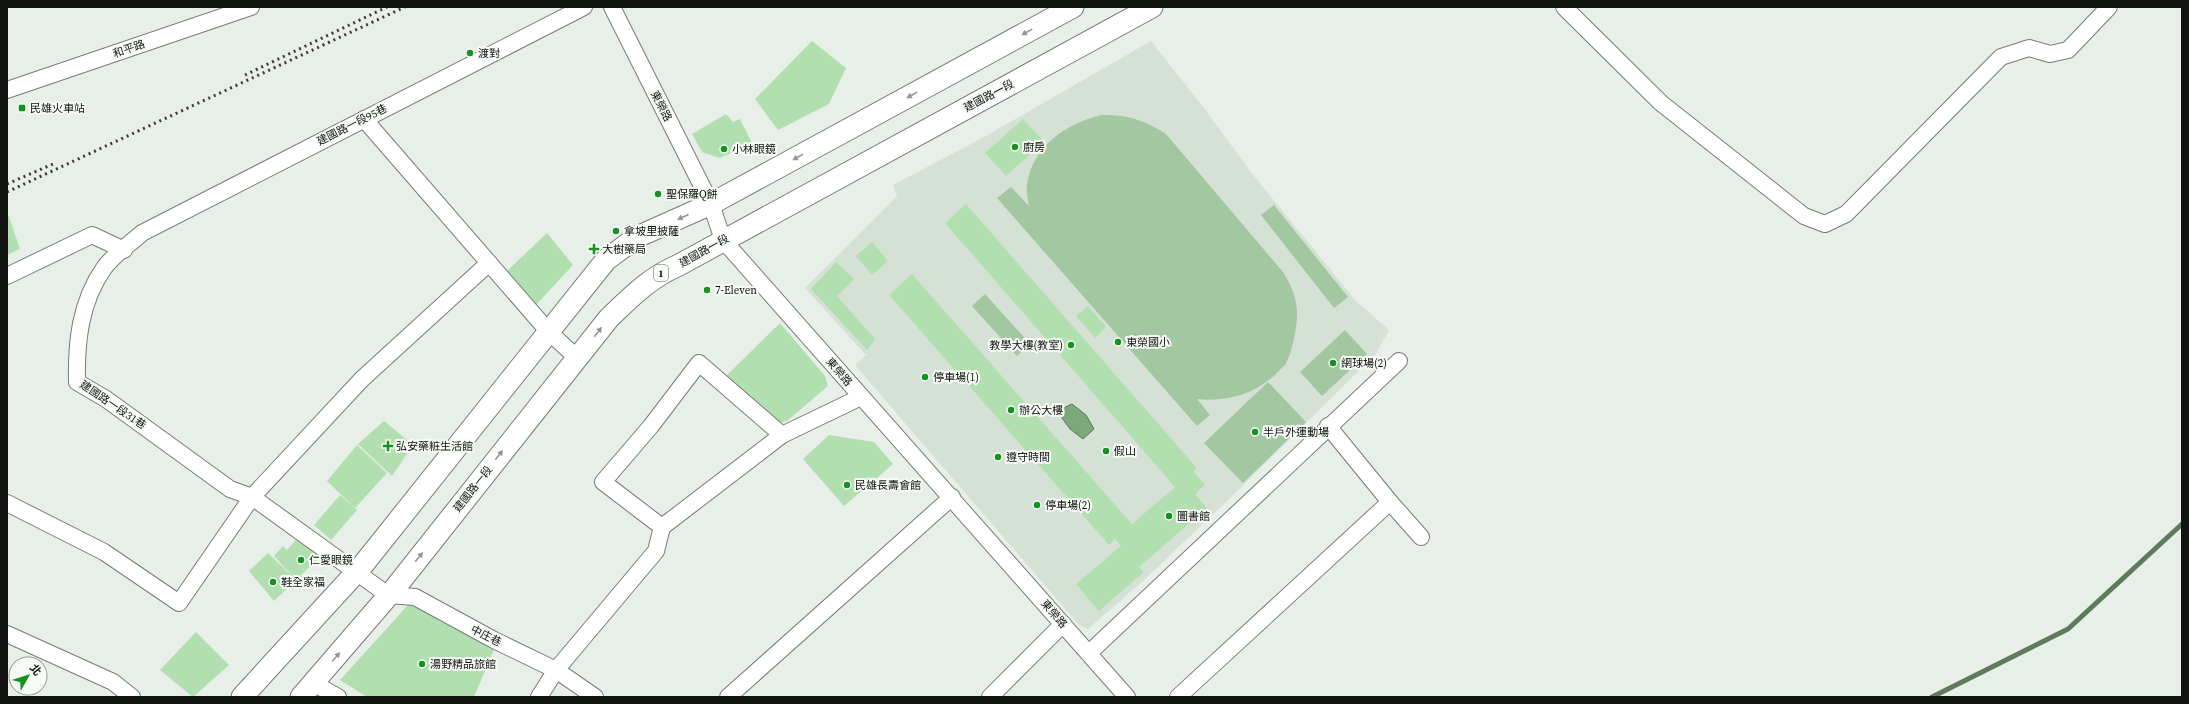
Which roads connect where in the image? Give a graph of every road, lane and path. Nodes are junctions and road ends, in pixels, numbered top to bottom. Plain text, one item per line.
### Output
1 (251, 7) edge
2 (584, 7) edge
3 (612, 7) edge
4 (1073, 7) edge
5 (1152, 7) edge
6 (1564, 7) edge
7 (2109, 7) edge
8 (1051, 12) edge
9 (7, 90) edge
10 (364, 119) junction
11 (711, 204) junction
12 (723, 240) junction
13 (124, 250) junction
14 (489, 263) junction
15 (7, 276) edge
16 (548, 331) junction
17 (576, 357) junction
18 (1399, 361) dead end
19 (861, 397) junction
20 (1328, 426) junction
21 (782, 434) junction
22 (252, 497) junction
23 (952, 497) junction
24 (1390, 502) junction
25 (7, 503) edge
26 (662, 528) junction
27 (1421, 537) dead end
28 (356, 571) junction
29 (382, 589) junction
30 (1063, 624) junction
31 (7, 634) edge
32 (1089, 654) junction
33 (556, 670) junction
34 (307, 690) edge
35 (132, 697) edge
36 (242, 697) edge
37 (338, 697) edge
38 (539, 697) edge
39 (594, 697) edge
40 (728, 697) edge
41 (990, 697) edge
42 (1127, 697) edge
43 (1178, 697) edge

1 - 9 street, 和平路
2 - 10 street, 建國路一段95巷
3 - 11 street, 東榮路
4 - 8 main road
5 - 12 main road, 建國路一段 / 1
6 - 7 street
8 -> 11 main road
10 - 13 street, 建國路一段95巷
10 - 14 street
11 - 12 street, 東榮路
11 -> 16 main road
17 -> 12 main road, 建國路一段 / 1
12 - 19 street, 東榮路
13 - 15 street
13 - 22 street, 建國路一段31巷
14 - 16 street
14 - 22 street
16 - 17 street
16 - 28 main road
29 -> 17 main road, 建國路一段 / 1
18 - 20 street
19 - 21 street
19 - 23 street, 東榮路
20 - 24 street
20 - 32 street
21 - 26 street
21 - 26 street
22 - 25 street
22 - 28 street, 建國路一段31巷
23 - 30 street, 東榮路
23 - 40 street
24 - 27 street
24 - 43 street
26 - 33 street
28 - 29 street, 建國路一段31巷
28 - 36 main road
29 - 33 street, 中庄巷
34 -> 29 main road, 建國路一段 / 1
30 - 32 street, 東榮路
30 - 41 street
31 - 35 street
32 - 42 street, 東榮路
33 - 38 street
33 - 39 street, 中庄巷
34 - 37 street

